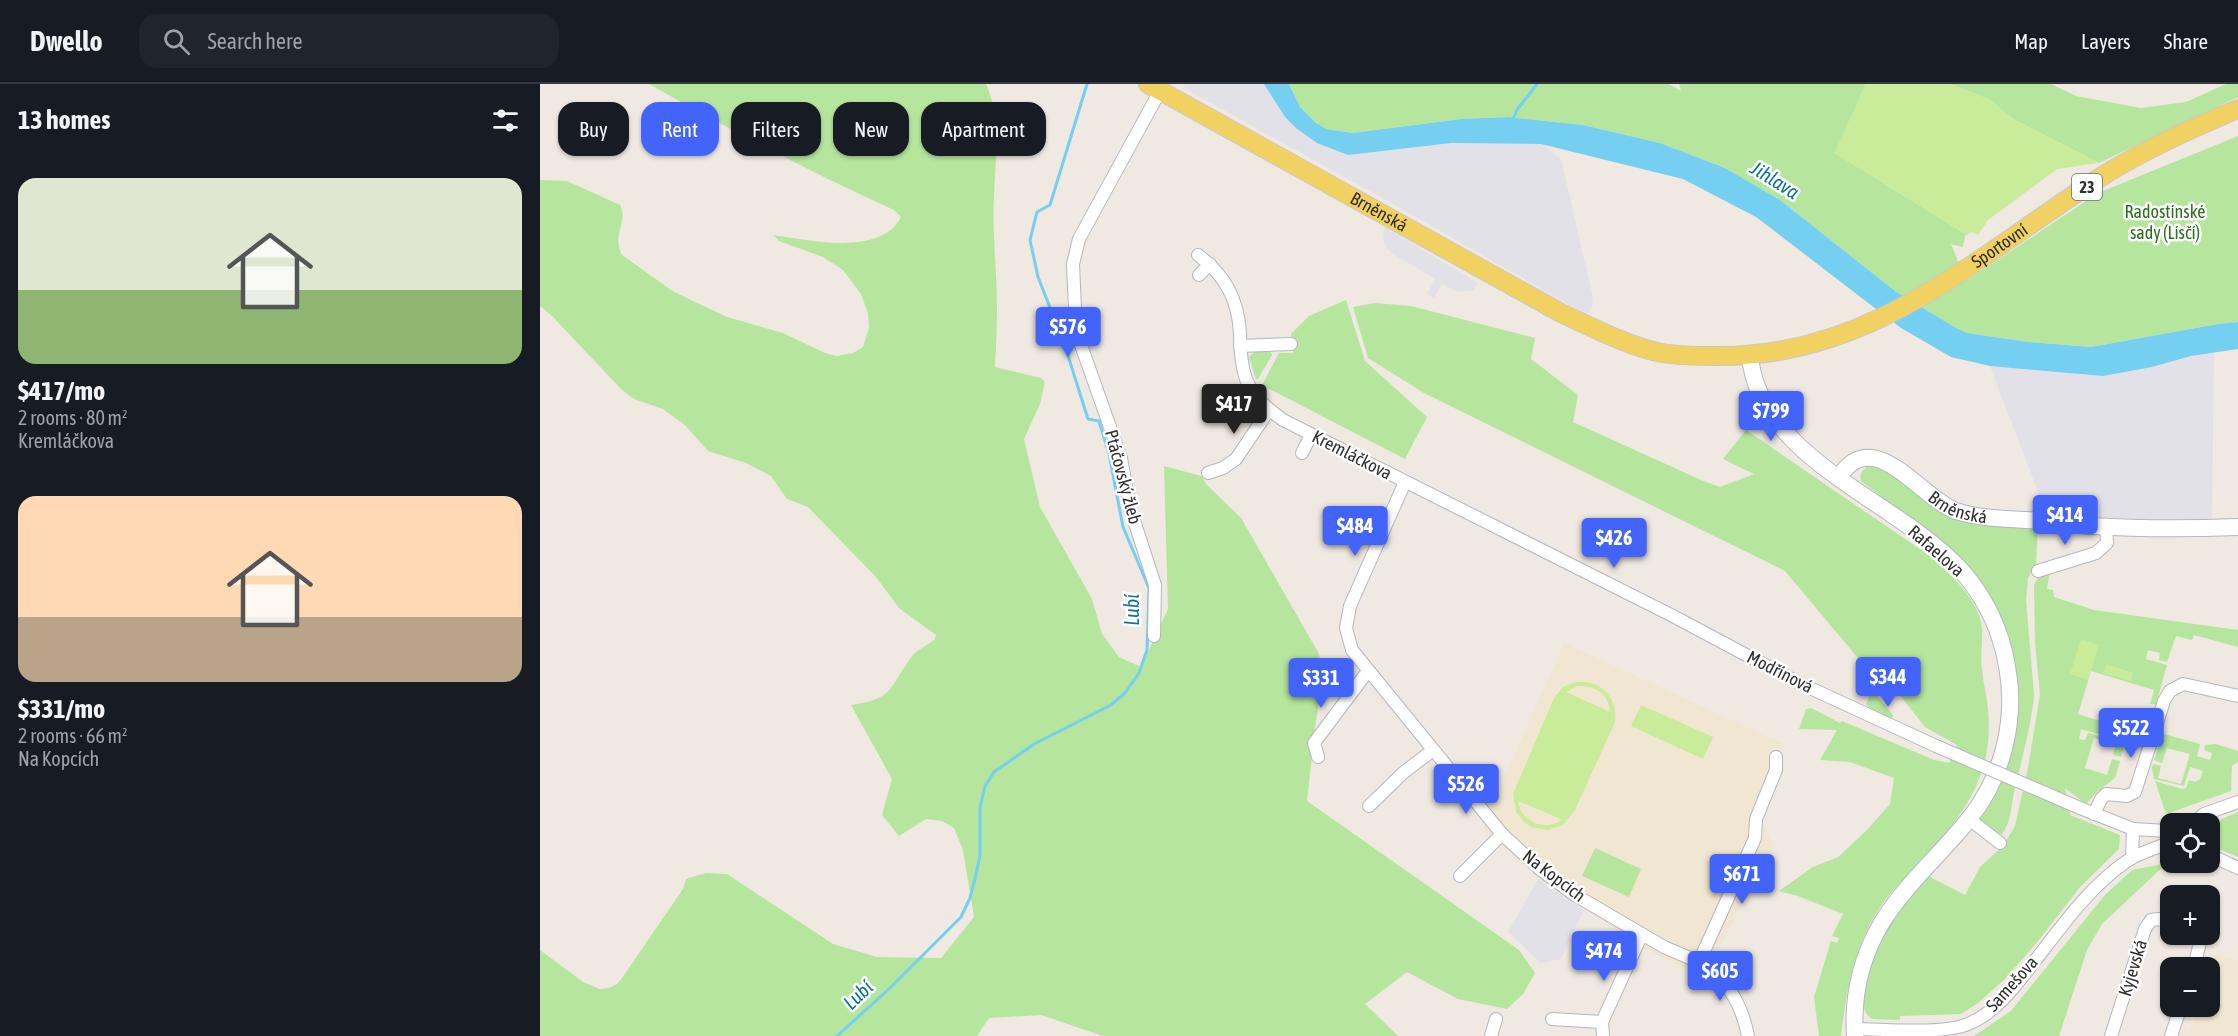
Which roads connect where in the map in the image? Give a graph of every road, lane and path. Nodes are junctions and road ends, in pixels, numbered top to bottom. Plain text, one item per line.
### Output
1 (1154, 88) edge
2 (2238, 109) edge
3 (1197, 255) dead end
4 (1210, 264) junction
5 (1199, 275) dead end
6 (1291, 344) dead end
7 (1240, 346) junction
8 (1751, 363) junction
9 (1269, 410) junction
10 (1311, 435) junction
11 (1302, 453) dead end
12 (1207, 473) dead end
13 (1839, 477) junction
14 (1405, 482) junction
15 (2106, 526) junction
16 (2238, 527) edge
17 (2037, 571) dead end
18 (1154, 636) dead end
19 (1368, 671) junction
20 (2238, 696) edge
21 (1433, 750) junction
22 (1318, 757) dead end
23 (1776, 757) dead end
24 (2238, 802) edge
25 (1369, 806) dead end
26 (2094, 813) junction
27 (2207, 813) edge
28 (1969, 819) junction
29 (2133, 829) junction
30 (2160, 832) edge
31 (1502, 834) junction
32 (2160, 840) edge
33 (2000, 843) dead end
34 (2132, 858) junction
35 (2220, 860) edge
36 (2238, 868) edge
37 (1460, 876) dead end
38 (2160, 919) edge
39 (1642, 934) junction
40 (1699, 962) junction
41 (2177, 1017) edge
42 (1496, 1019) dead end
43 (1552, 1019) dead end
44 (1602, 1022) junction
45 (1855, 1032) edge
46 (1491, 1036) edge
47 (1603, 1036) edge
48 (1748, 1036) edge
49 (2111, 1036) edge
50 (2171, 1036) edge

1 - 8 main road, Brněnská / 23
1 - 18 street, Ptáčovský žleb
2 - 8 main road, Sportovní / 23
3 - 4 street, Kremláčkova
4 - 5 street
4 - 7 street, Kremláčkova
6 - 7 street
7 - 9 street, Kremláčkova
8 - 13 main road
9 - 10 street, Kremláčkova
9 - 12 street
10 - 11 street
10 - 14 street, Kremláčkova
13 - 15 main road, Brněnská
13 - 28 main road, Rafaelova
14 - 19 street, Na Kopcích
14 - 26 street, Modřínová, bridge
15 - 16 main road, Brněnská
15 - 17 street
19 - 21 street, Na Kopcích
19 - 22 street
20 - 26 street
21 - 25 street
21 - 31 street, Na Kopcích
23 - 40 street
24 - 27 street, Samešova
26 - 29 street, Modřínová
28 - 33 street
28 - 45 main road, Rafaelova
29 - 30 street, Modřínová
29 - 34 street
31 - 37 street
31 - 39 street, Na Kopcích
32 - 34 street, Samešova
34 - 45 street, Samešova
35 - 36 street
38 - 49 street, Kyjevská
39 - 40 street, Na Kopcích
39 - 44 street
40 - 48 street, Na Kopcích
41 - 50 street
42 - 46 street
43 - 44 street
44 - 47 street

